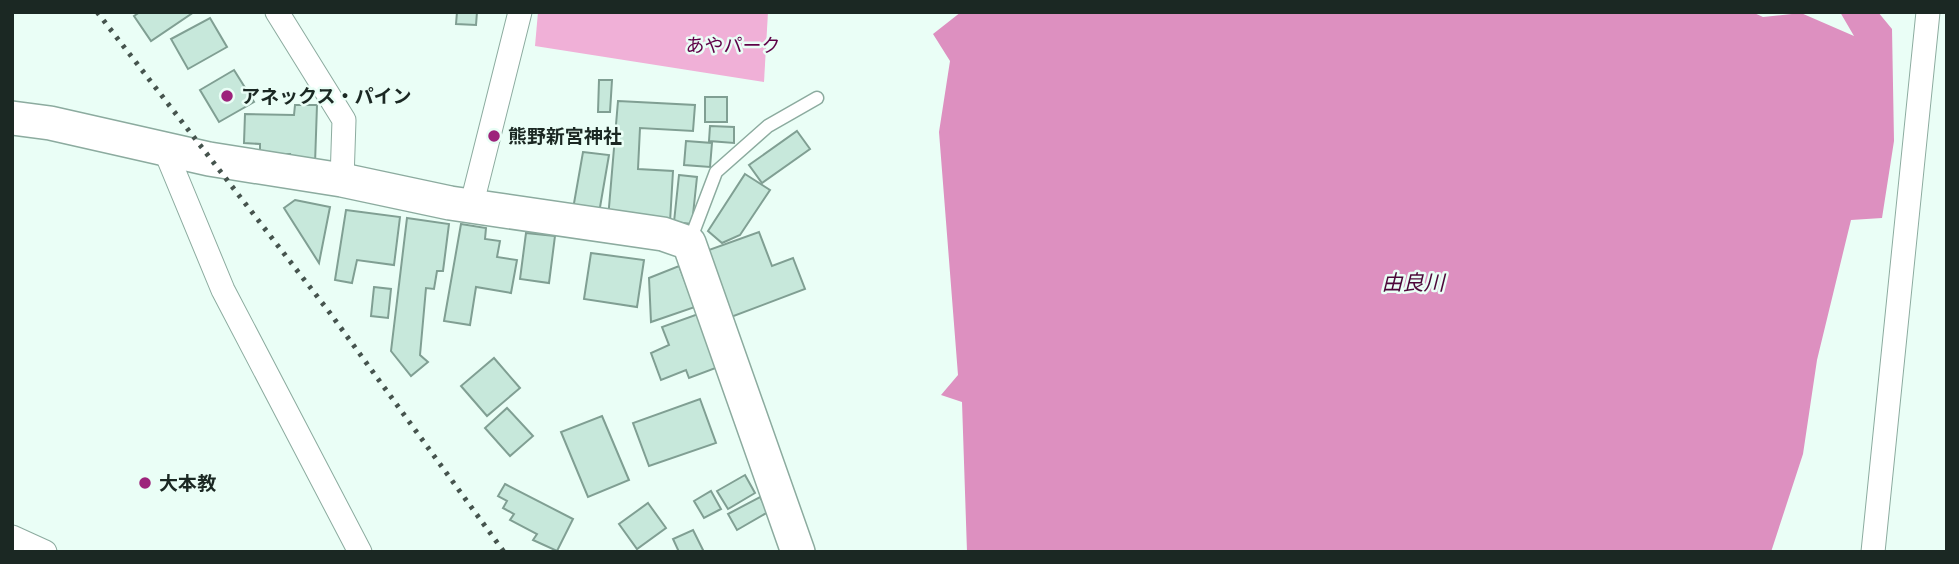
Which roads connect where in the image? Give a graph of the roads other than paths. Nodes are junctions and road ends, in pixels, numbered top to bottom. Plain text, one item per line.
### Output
1 (277, 12) edge
2 (520, 12) edge
3 (1928, 12) edge
4 (817, 98) dead end
5 (12, 118) edge
6 (165, 150) junction
7 (342, 180) junction
8 (471, 207) junction
9 (689, 243) junction
10 (12, 537) edge
11 (45, 552) edge
12 (360, 552) edge
13 (798, 552) edge
14 (1873, 552) edge

1 - 7 street
2 - 8 street
3 - 14 street
4 - 9 lane
5 - 6 street
6 - 7 street
6 - 12 street
7 - 8 street
8 - 9 street
9 - 13 street
10 - 11 street

